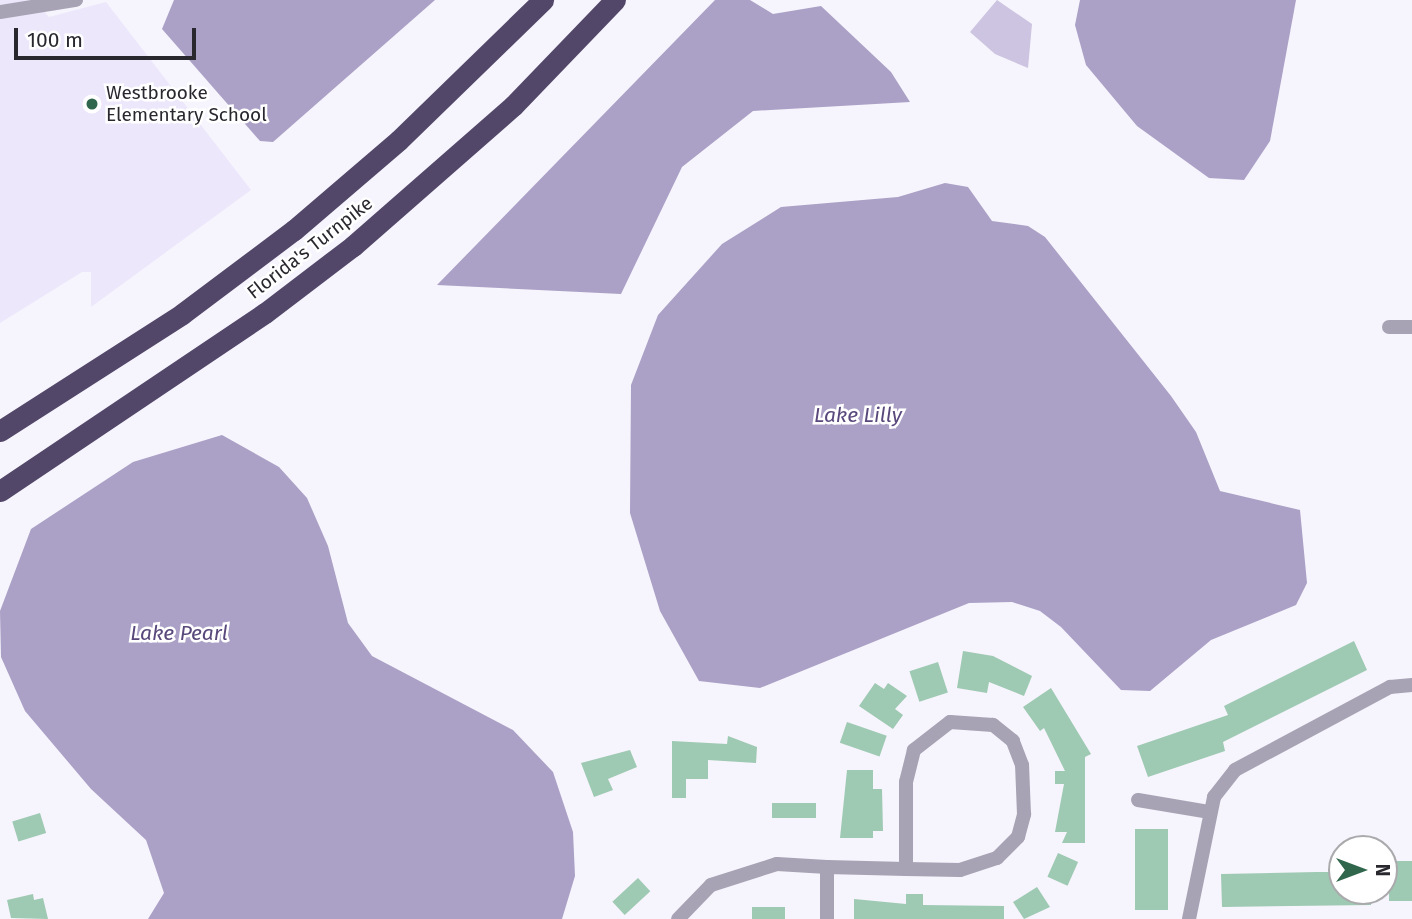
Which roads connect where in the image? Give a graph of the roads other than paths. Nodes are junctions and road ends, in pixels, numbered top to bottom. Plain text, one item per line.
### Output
1 (76, 0) edge
2 (543, 0) edge
3 (615, 0) edge
4 (0, 12) edge
5 (1389, 327) dead end
6 (1412, 327) edge
7 (0, 431) edge
8 (0, 491) edge
9 (1412, 685) edge
10 (1138, 800) dead end
11 (1210, 812) junction
12 (827, 867) junction
13 (906, 869) junction
14 (678, 919) edge
15 (827, 919) edge
16 (1189, 919) edge

1 - 4 street
2 - 7 highway, Florida's Turnpike
3 - 8 highway, Florida's Turnpike
5 - 6 street
9 - 11 street
10 - 11 street
11 - 16 street
12 - 13 street
12 - 14 street
12 - 15 street
13 - 13 street

